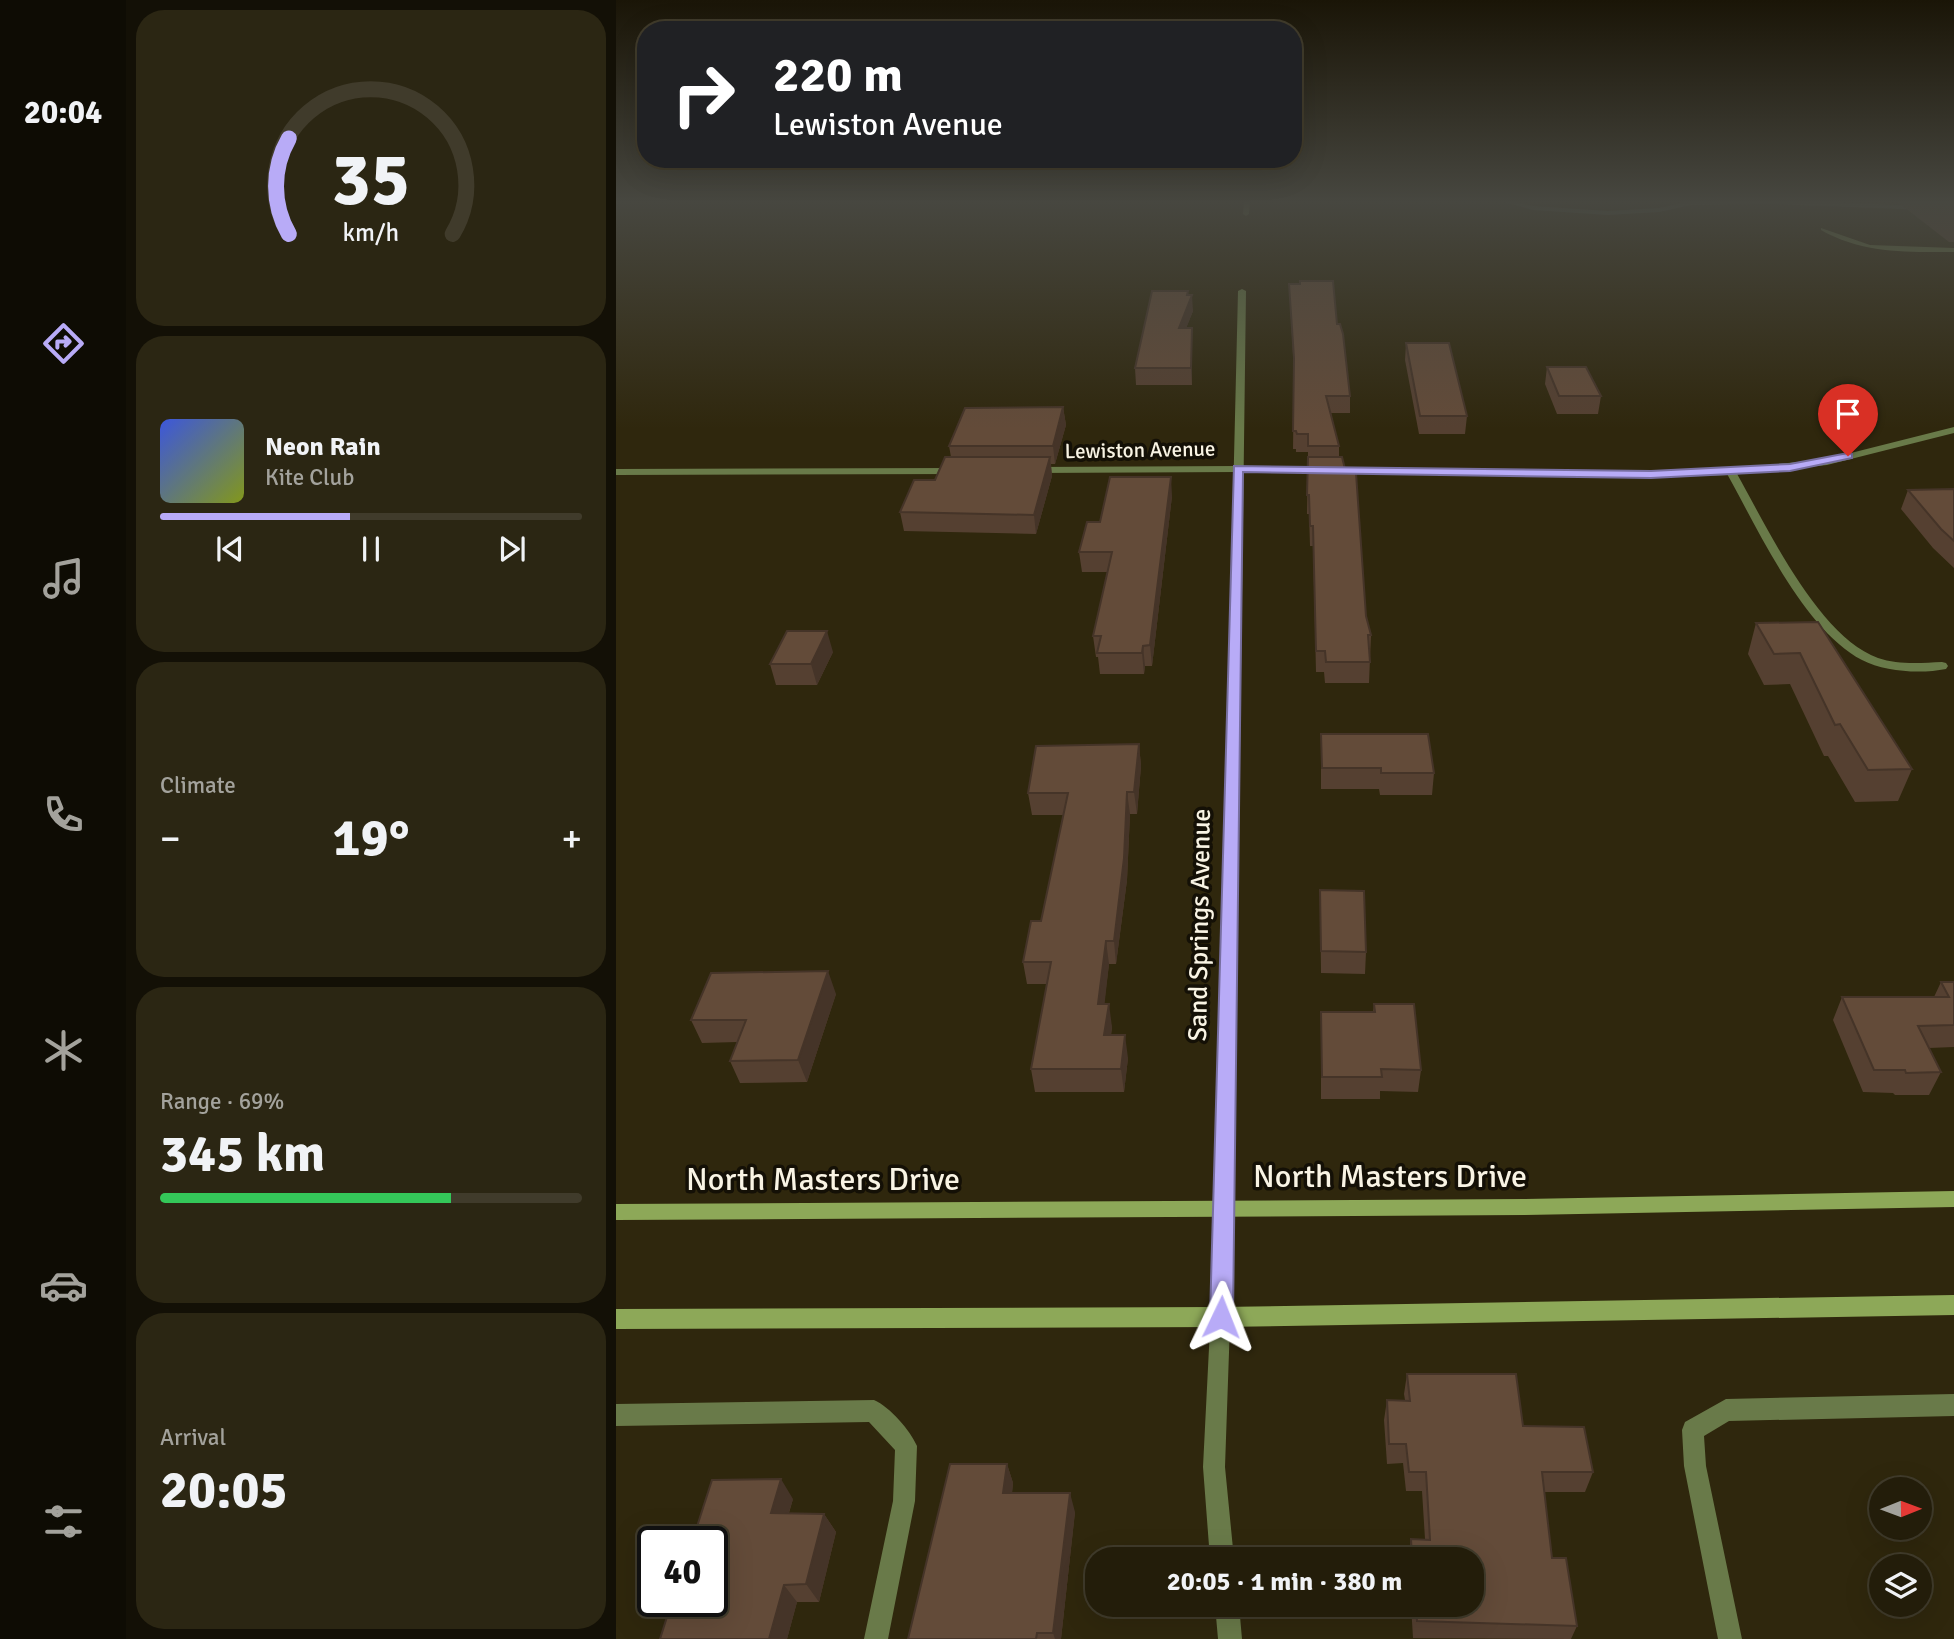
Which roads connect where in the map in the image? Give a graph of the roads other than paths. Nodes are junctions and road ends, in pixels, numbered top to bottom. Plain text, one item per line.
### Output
1 (1242, 292) dead end
2 (1954, 430) edge
3 (1238, 468) junction
4 (616, 471) edge
5 (965, 471) edge
6 (1020, 471) edge
7 (1731, 472) junction
8 (1942, 666) dead end
9 (1954, 1199) edge
10 (1225, 1209) junction
11 (616, 1212) edge
12 (1954, 1305) edge
13 (1221, 1317) junction
14 (616, 1319) edge
15 (1954, 1405) edge
16 (616, 1415) edge
17 (1221, 1547) edge
18 (1228, 1617) edge
19 (876, 1639) edge
20 (1230, 1639) edge
21 (1730, 1639) edge

1 - 3 street, Sand Springs Avenue
2 - 7 street, Lewiston Avenue
3 - 6 street, Lewiston Avenue
3 - 7 street, Lewiston Avenue
3 - 10 street, Sand Springs Avenue
4 - 5 street
7 - 8 street
9 - 10 main road, North Masters Drive
10 - 11 main road, North Masters Drive
10 - 13 street, Sand Springs Avenue
12 - 13 main road
13 - 14 main road
13 - 17 street, Sand Springs Avenue
15 - 21 street
16 - 19 street
18 - 20 street

